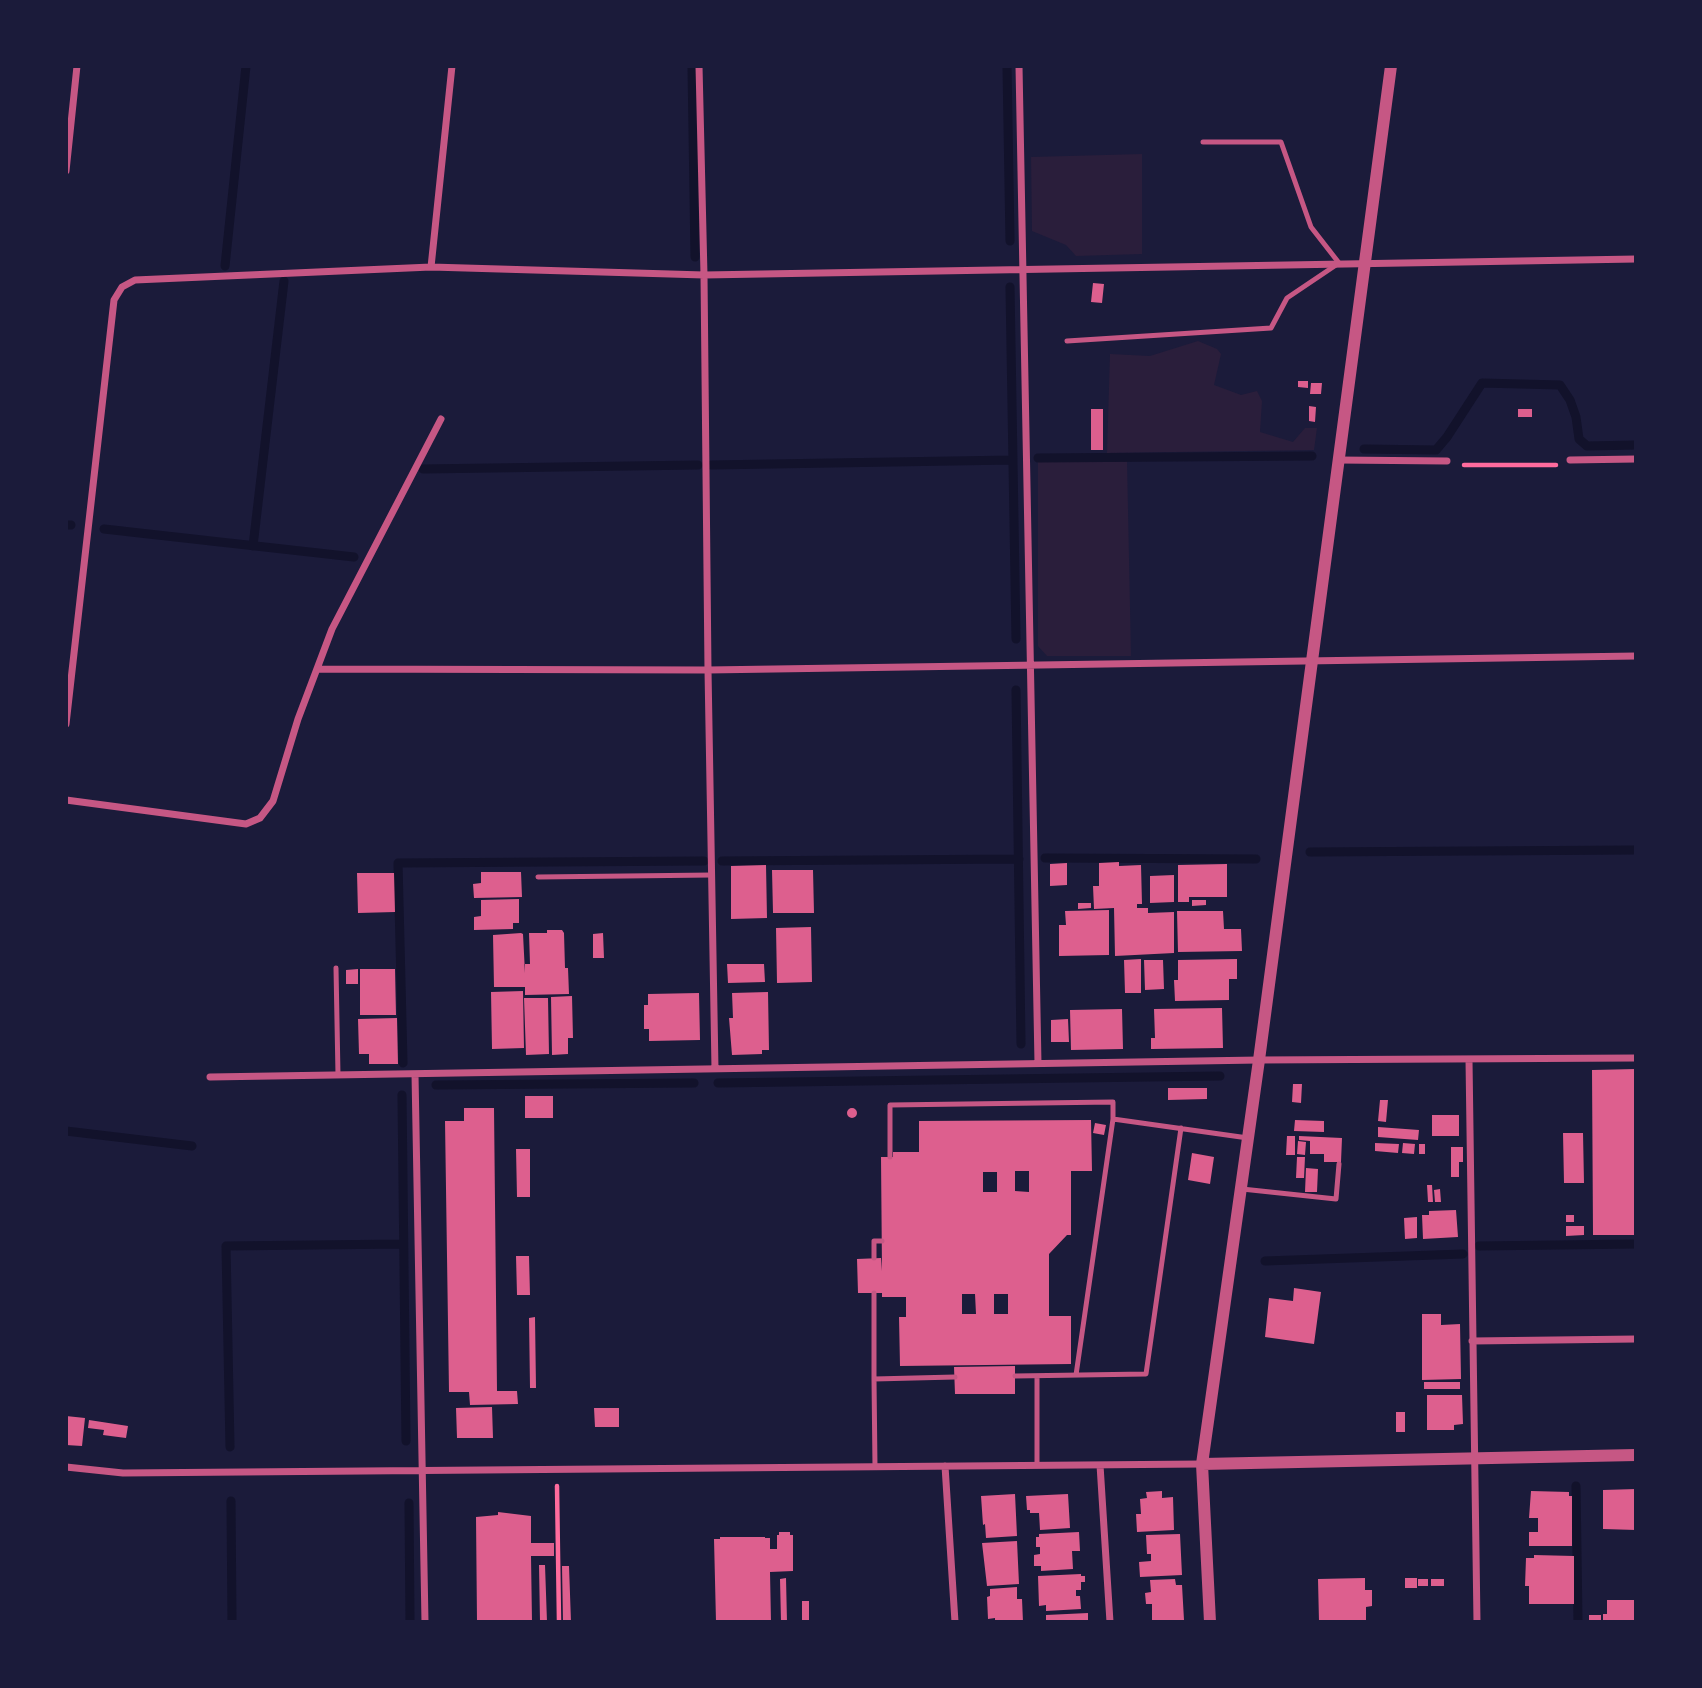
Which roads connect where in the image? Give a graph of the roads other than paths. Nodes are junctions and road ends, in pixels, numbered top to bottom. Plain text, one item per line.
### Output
1 (77, 66) edge
2 (453, 66) edge
3 (699, 66) edge
4 (1019, 66) edge
5 (1391, 66) edge
6 (1203, 142) dead end
7 (66, 171) edge
8 (1636, 260) edge
9 (1339, 263) junction
10 (1364, 263) junction
11 (432, 267) junction
12 (1024, 268) junction
13 (704, 275) junction
14 (1066, 341) dead end
15 (441, 419) dead end
16 (1636, 459) edge
17 (1337, 460) junction
18 (1570, 460) road end
19 (1447, 461) road end
20 (1636, 656) edge
21 (1310, 662) junction
22 (1030, 664) junction
23 (318, 669) junction
24 (708, 670) junction
25 (66, 724) edge
26 (66, 800) edge
27 (712, 875) junction
28 (538, 877) dead end
29 (336, 968) dead end
30 (1636, 1058) edge
31 (1259, 1060) junction
32 (1469, 1060) junction
33 (1038, 1063) junction
34 (715, 1069) junction
35 (415, 1074) junction
36 (338, 1075) junction
37 (211, 1077) dead end
38 (1113, 1119) junction
39 (1181, 1128) junction
40 (1248, 1138) junction
41 (890, 1157) dead end
42 (1339, 1164) dead end
43 (1241, 1189) junction
44 (882, 1241) dead end
45 (874, 1258) dead end
46 (874, 1293) dead end
47 (1636, 1339) edge
48 (1472, 1341) junction
49 (1076, 1375) junction
50 (1015, 1376) dead end
51 (1037, 1376) junction
52 (955, 1377) dead end
53 (874, 1379) junction
54 (1636, 1455) edge
55 (1475, 1457) junction
56 (1202, 1464) junction
57 (1037, 1465) junction
58 (1100, 1465) junction
59 (945, 1466) junction
60 (66, 1467) edge
61 (875, 1467) junction
62 (423, 1471) junction
63 (425, 1622) edge
64 (955, 1622) edge
65 (1110, 1622) edge
66 (1210, 1622) edge
67 (1477, 1622) edge

1 - 7 street
2 - 11 street
3 - 13 street
4 - 12 street
5 - 10 street
6 - 9 lane
8 - 10 street
9 - 10 street
9 - 12 street
9 - 14 lane
10 - 17 street
11 - 13 street
11 - 25 street
12 - 13 street
12 - 22 street
13 - 24 street
15 - 23 street
16 - 18 street
17 - 19 street
17 - 21 street
20 - 21 street
21 - 22 street
21 - 31 street
22 - 24 street
22 - 33 street
23 - 24 street
23 - 26 street
24 - 27 street
27 - 28 lane
27 - 34 street
29 - 36 lane
30 - 32 street
31 - 32 street
31 - 33 street
31 - 40 street
32 - 48 street
33 - 34 street
34 - 35 street
35 - 36 street
35 - 62 street
36 - 37 street
38 - 39 lane
38 - 41 lane
38 - 49 lane
39 - 40 lane
39 - 49 lane
40 - 43 street
42 - 43 lane
43 - 56 street
44 - 45 lane
46 - 53 lane
47 - 48 street
48 - 55 street
49 - 51 lane
50 - 51 lane
51 - 57 lane
52 - 53 lane
53 - 61 lane
54 - 55 street
55 - 56 street
55 - 67 street
56 - 58 street
56 - 66 street
57 - 58 street
57 - 59 street
58 - 65 street
59 - 61 street
59 - 64 street
60 - 62 street
61 - 62 street
62 - 63 street

